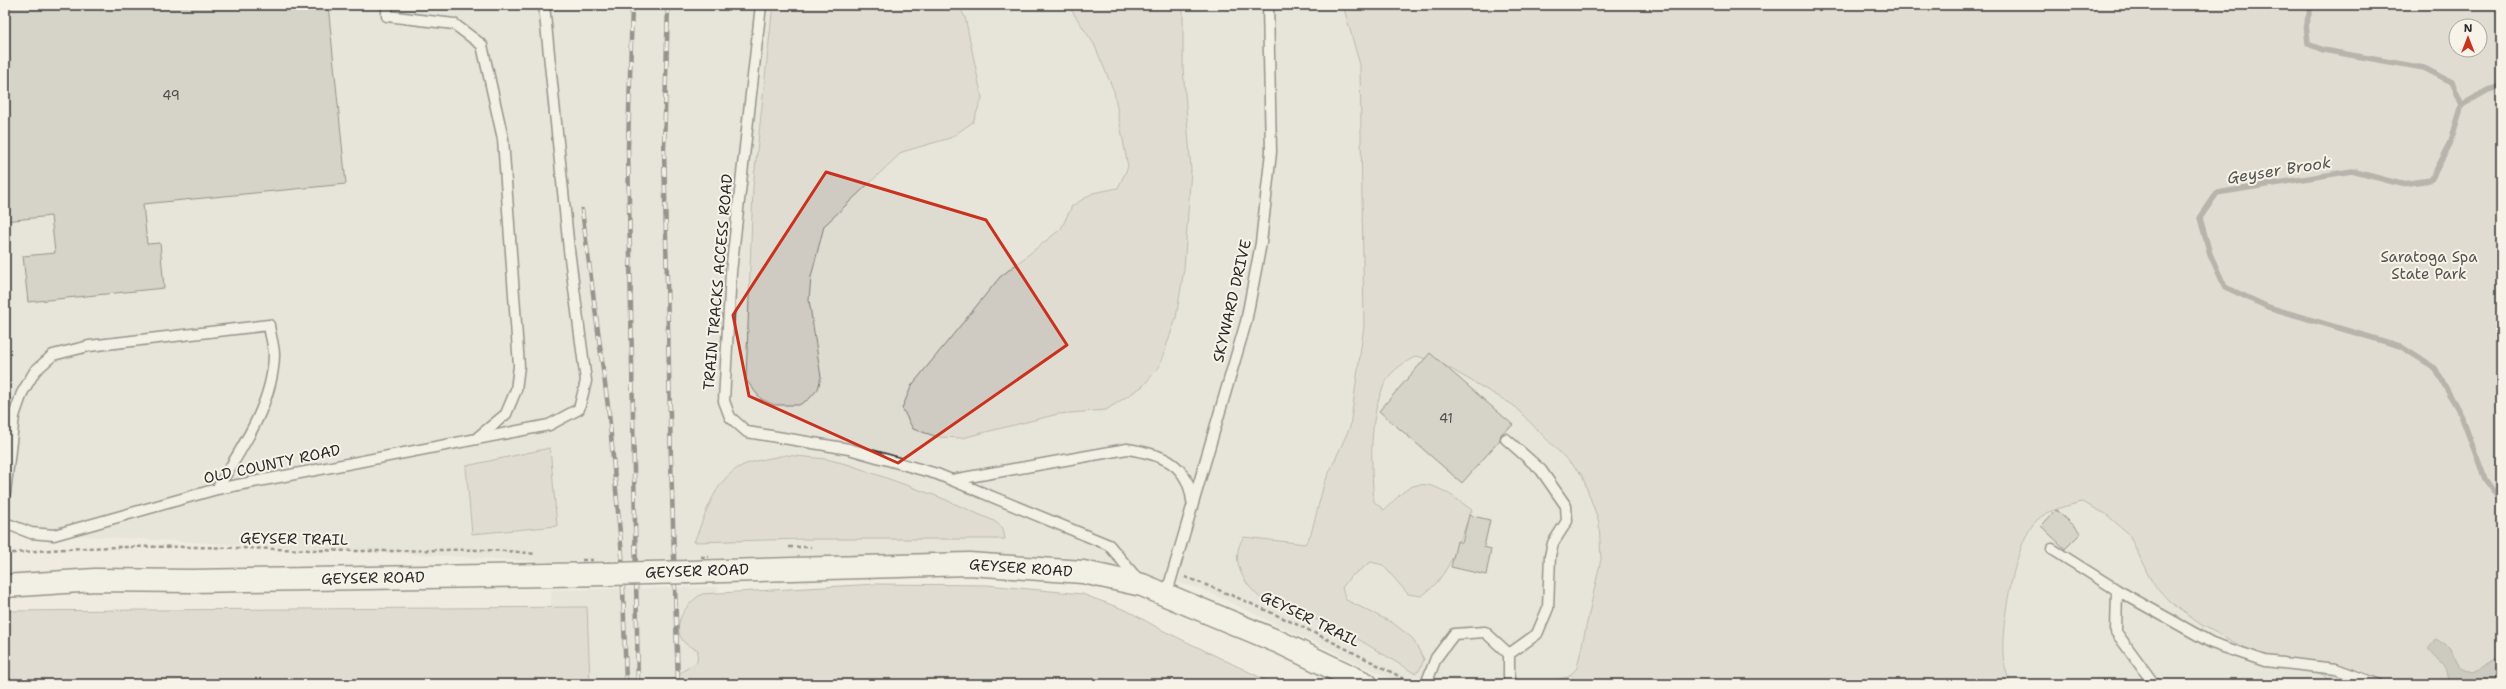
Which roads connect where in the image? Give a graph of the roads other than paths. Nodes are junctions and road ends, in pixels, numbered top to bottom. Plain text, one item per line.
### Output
1 (387, 5) edge
2 (544, 5) edge
3 (761, 5) edge
4 (1268, 5) edge
5 (477, 438) junction
6 (1506, 439) dead end
7 (952, 480) junction
8 (217, 489) junction
9 (5, 493) edge
10 (1193, 506) junction
11 (5, 523) edge
12 (2052, 549) dead end
13 (1142, 585) junction
14 (5, 586) edge
15 (2117, 590) junction
16 (1166, 596) junction
17 (1509, 654) junction
18 (1366, 684) edge
19 (1426, 684) edge
20 (1508, 684) edge
21 (2154, 684) edge
22 (2377, 684) edge

1 - 5 lane
2 - 5 lane, OLD COUNTY ROAD
3 - 7 lane, TRAIN TRACKS ACCESS ROAD
4 - 10 lane, SKYWARD DRIVE
5 - 8 lane, OLD COUNTY ROAD
6 - 17 lane
7 - 10 lane
7 - 13 lane, TRAIN TRACKS ACCESS ROAD
8 - 9 lane
8 - 11 lane, OLD COUNTY ROAD
10 - 16 lane, SKYWARD DRIVE
12 - 15 lane
13 - 14 street, GEYSER ROAD, bridge
13 - 16 street, GEYSER ROAD
15 - 21 lane
15 - 22 lane
16 - 18 street, GEYSER ROAD
17 - 19 lane
17 - 20 lane

